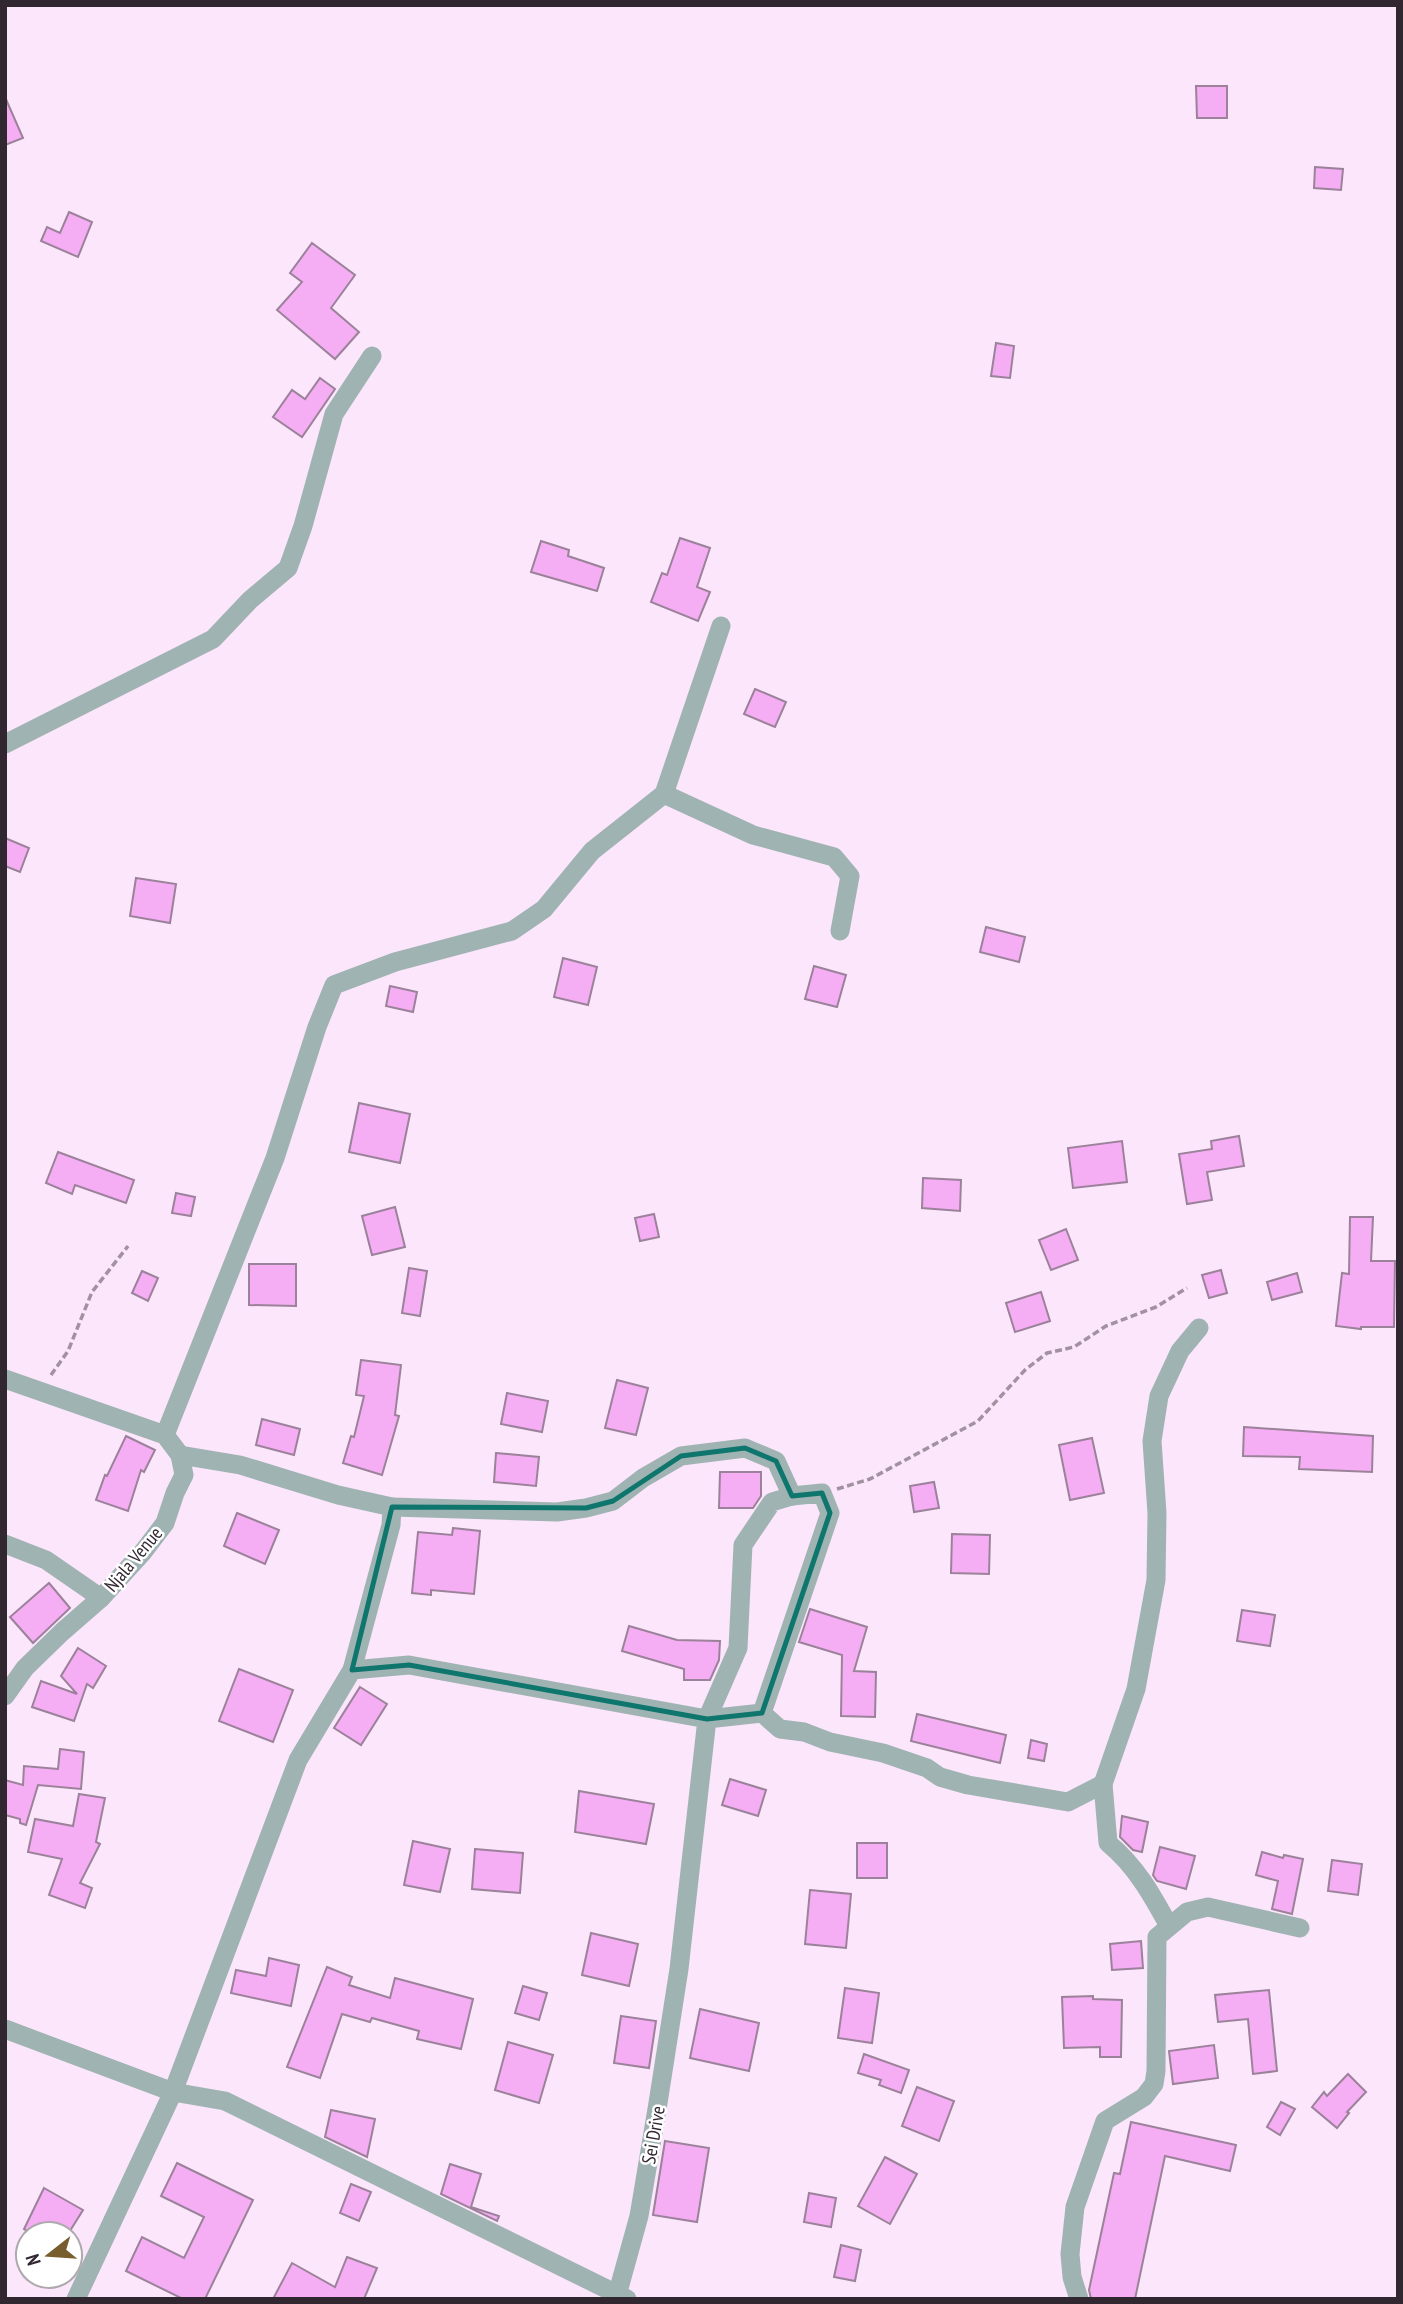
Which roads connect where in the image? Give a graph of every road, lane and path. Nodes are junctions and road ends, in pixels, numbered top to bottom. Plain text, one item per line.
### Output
1 (372, 356) dead end
2 (721, 626) dead end
3 (5, 744) edge
4 (664, 794) junction
5 (840, 930) dead end
6 (128, 1246) dead end
7 (1187, 1288) dead end
8 (1199, 1328) dead end
9 (5, 1379) edge
10 (39, 1391) junction
11 (165, 1435) junction
12 (180, 1455) junction
13 (822, 1493) junction
14 (792, 1496) junction
15 (392, 1507) junction
16 (5, 1544) edge
17 (101, 1598) junction
18 (352, 1670) junction
19 (5, 1696) edge
20 (762, 1713) junction
21 (707, 1719) junction
22 (1103, 1784) junction
23 (1169, 1926) junction
24 (1300, 1928) dead end
25 (5, 2029) edge
26 (173, 2092) junction
27 (620, 2297) edge
28 (76, 2299) edge
29 (1079, 2299) edge

1 - 3 street
2 - 4 street
4 - 5 street
4 - 11 street
6 - 10 path
7 - 13 path
8 - 22 street
9 - 10 street
10 - 11 street
11 - 12 street
12 - 15 street
12 - 17 street, Njala Venue
13 - 14 street
13 - 20 street
14 - 15 street
14 - 21 street, Sei Drive
15 - 18 street
16 - 17 street
17 - 19 street, Njala Venue
18 - 21 street
18 - 26 street
20 - 21 street
20 - 22 street
21 - 27 street, Sei Drive
22 - 23 street
23 - 24 street
23 - 29 street
25 - 26 street
26 - 27 street
26 - 28 street

